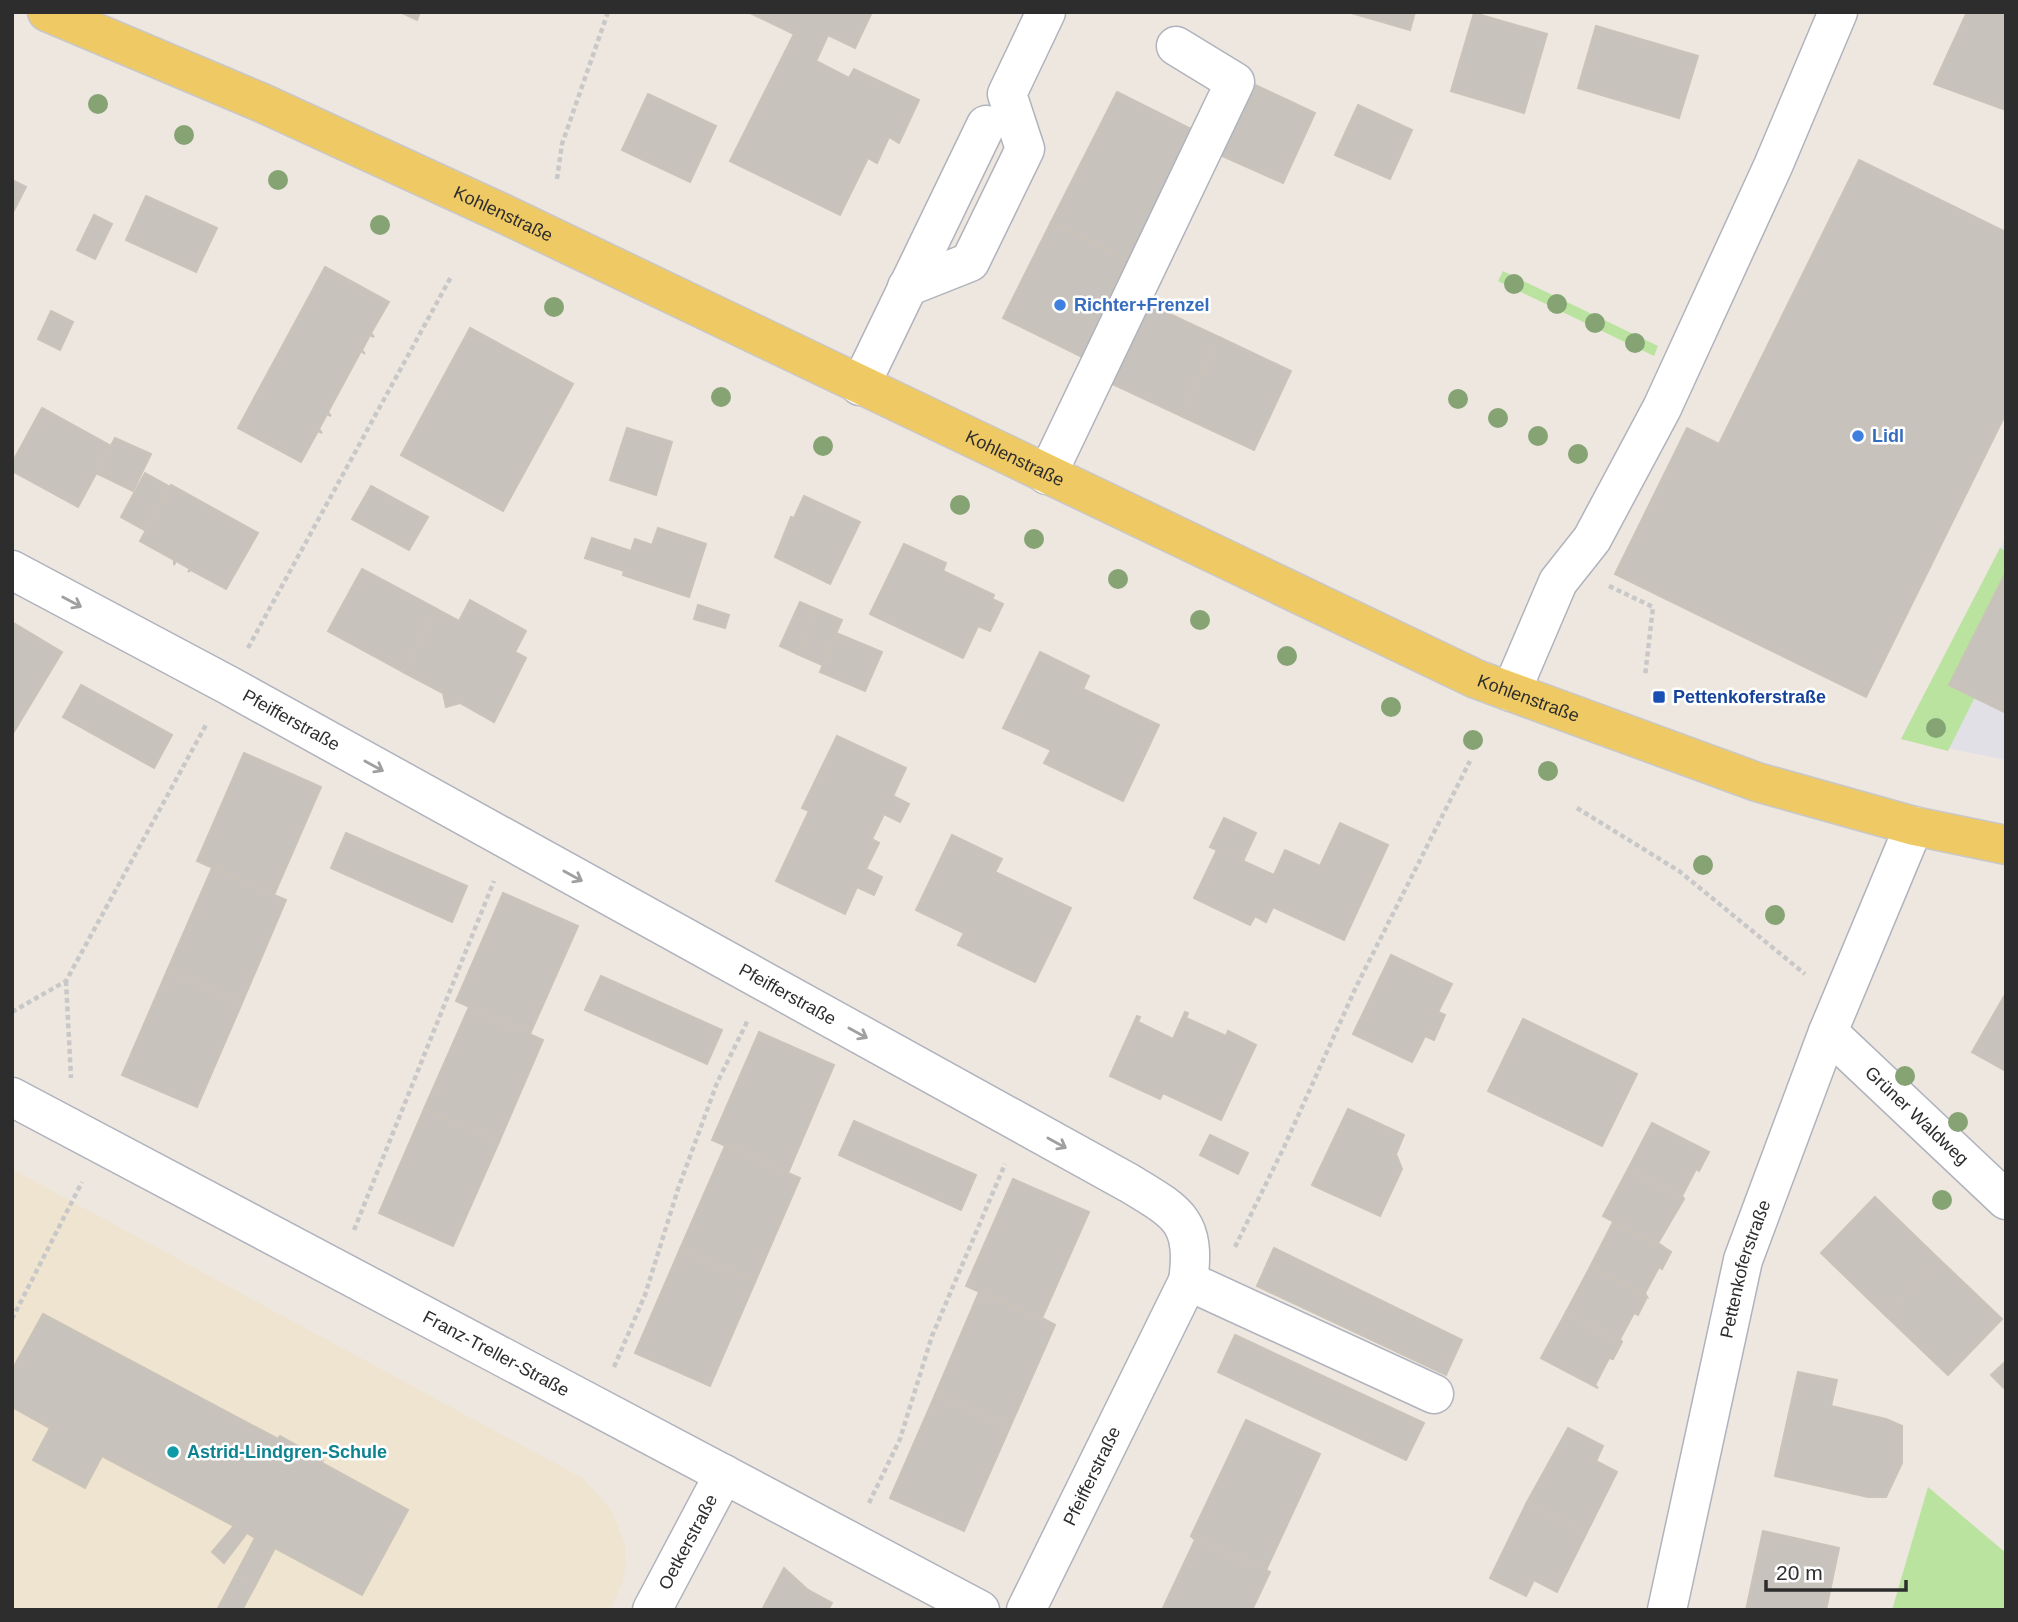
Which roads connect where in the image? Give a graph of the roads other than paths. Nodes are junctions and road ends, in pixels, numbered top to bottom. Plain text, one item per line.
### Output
1 (47, 12) edge
2 (1046, 12) edge
3 (1838, 12) edge
4 (1175, 46) dead end
5 (986, 125) dead end
6 (907, 287) junction
7 (860, 386) junction
8 (1047, 475) junction
9 (12, 570) edge
10 (1511, 692) junction
11 (1914, 826) junction
12 (2006, 845) edge
13 (1834, 1018) junction
14 (12, 1097) edge
15 (2006, 1200) edge
16 (1190, 1266) junction
17 (1434, 1394) dead end
18 (724, 1474) junction
19 (652, 1610) edge
20 (980, 1610) edge
21 (1026, 1610) edge
22 (1667, 1610) edge

1 - 7 main road, Kohlenstraße
2 - 6 street
3 - 10 street
4 - 8 street
5 - 6 street
6 - 7 street
7 - 8 main road, Kohlenstraße
8 - 10 main road, Kohlenstraße
9 -> 16 street, Pfeifferstraße
10 - 11 main road, Kohlenstraße
11 - 12 main road, Kohlenstraße
11 - 13 street, Pettenkoferstraße
13 - 15 street, Grüner Waldweg
13 - 22 street, Pettenkoferstraße
14 - 18 street, Franz-Treller-Straße
16 - 17 street
16 - 21 street, Pfeifferstraße
18 - 19 street, Oetkerstraße
18 - 20 street, Franz-Treller-Straße

